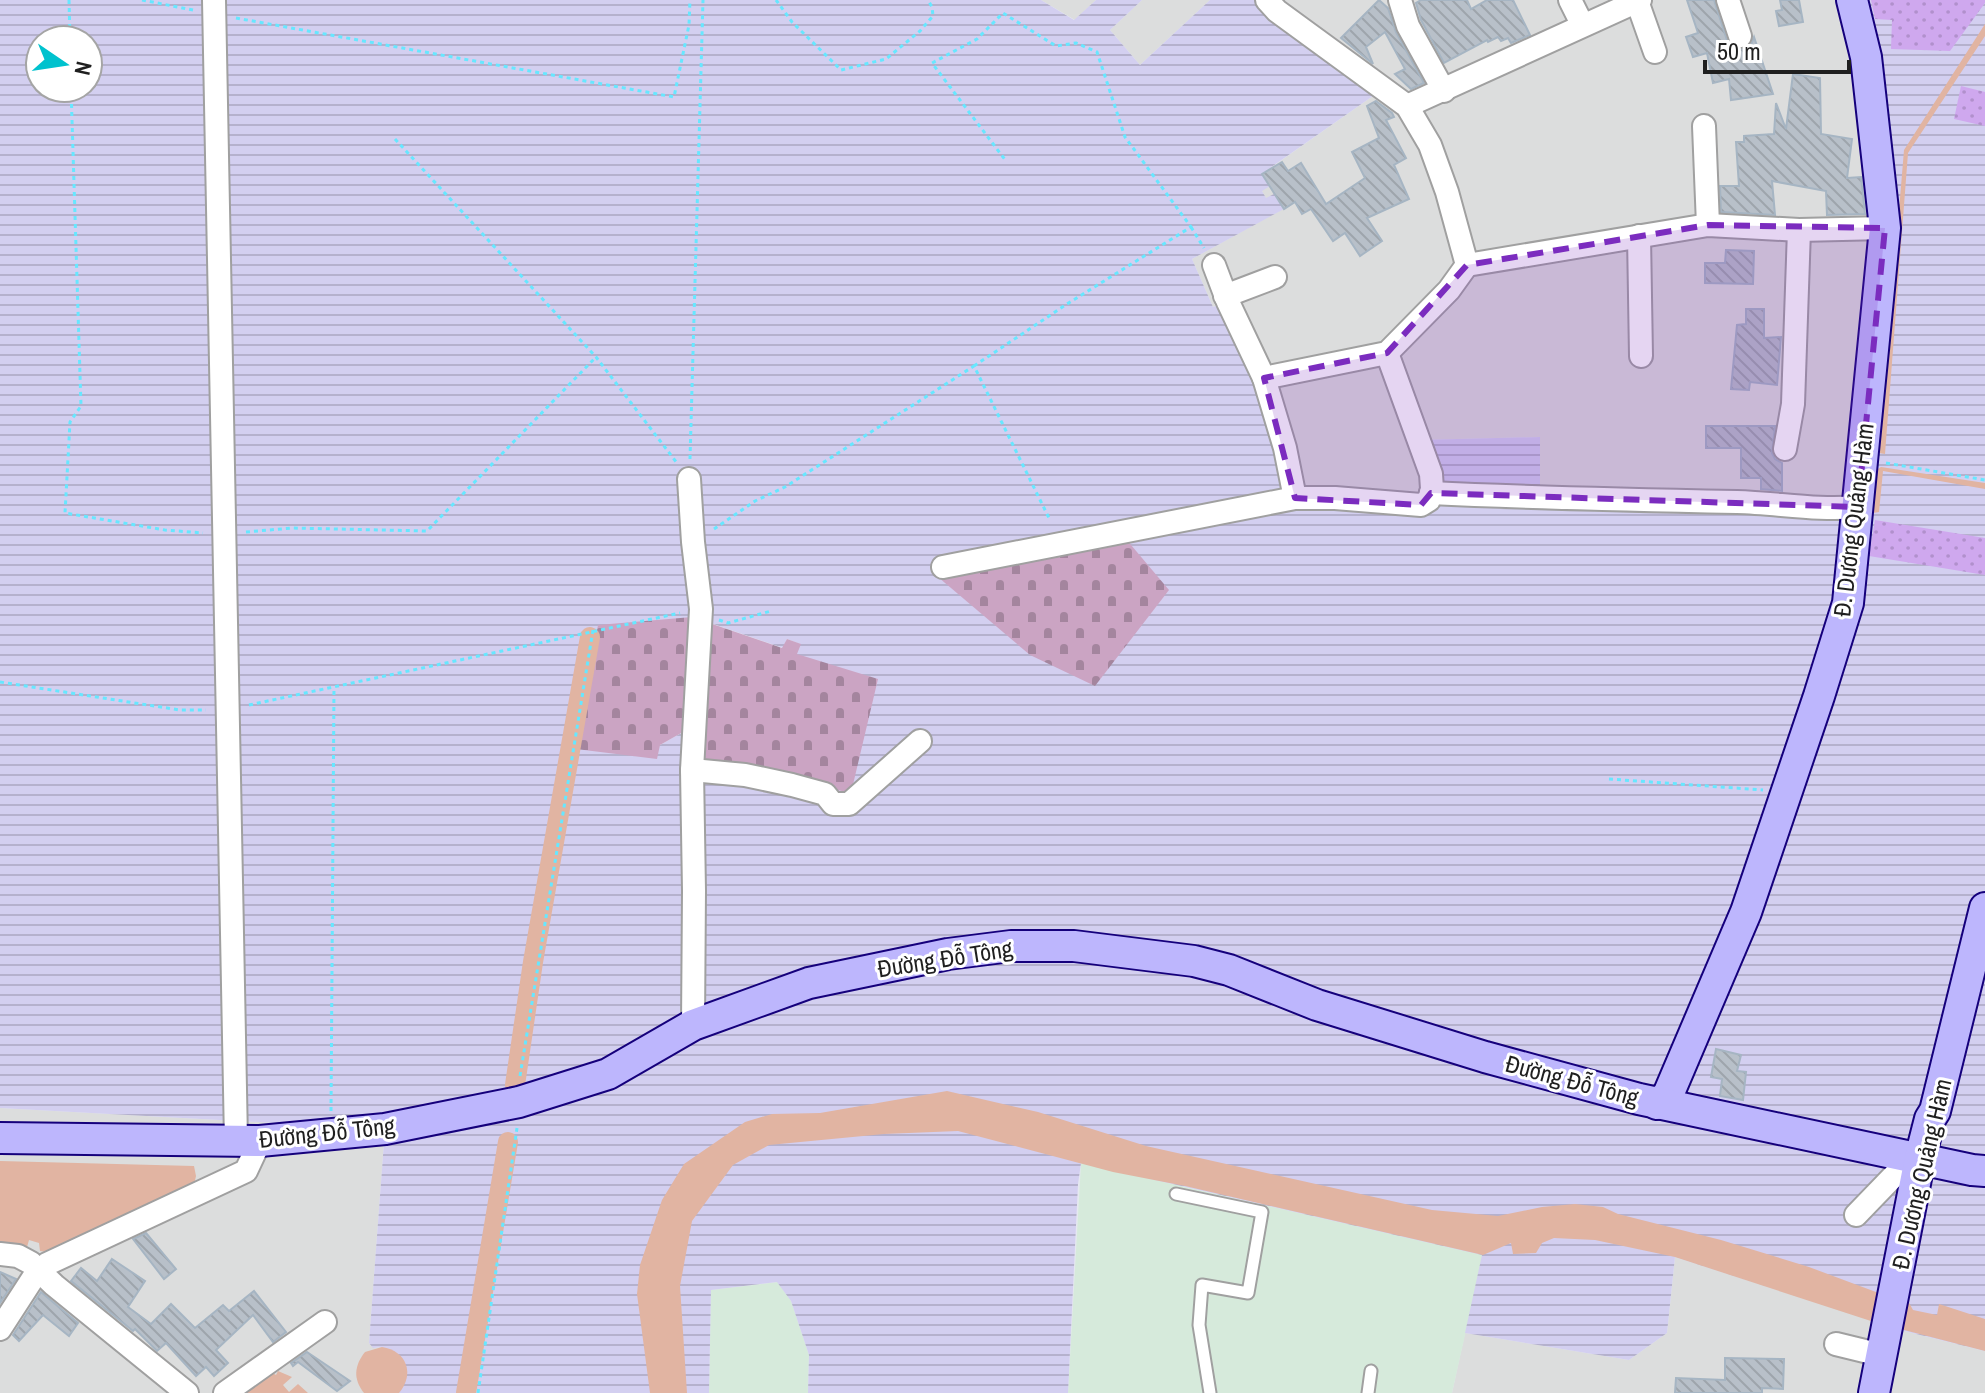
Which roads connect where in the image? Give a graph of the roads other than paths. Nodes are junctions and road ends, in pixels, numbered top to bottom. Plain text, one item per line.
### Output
1 (1267, 0) edge
2 (1400, 0) edge
3 (1570, 0) edge
4 (1728, 0) edge
5 (1852, 0) edge
6 (1638, 1) edge
7 (214, 7) edge
8 (1582, 24) junction
9 (1740, 36) dead end
10 (1655, 52) dead end
11 (1444, 91) junction
12 (1407, 106) junction
13 (1704, 126) dead end
14 (1708, 225) junction
15 (1885, 228) junction
16 (1799, 230) junction
17 (1639, 236) junction
18 (1214, 265) dead end
19 (1467, 265) junction
20 (1275, 277) dead end
21 (1225, 296) junction
22 (1387, 353) junction
23 (1641, 356) dead end
24 (1264, 378) junction
25 (1785, 449) dead end
26 (689, 479) road end
27 (1431, 493) junction
28 (1295, 498) junction
29 (1858, 507) junction
30 (943, 567) dead end
31 (920, 741) dead end
32 (692, 770) junction
33 (1985, 908) edge
34 (693, 1025) junction
35 (1657, 1104) junction
36 (0, 1138) edge
37 (248, 1141) junction
38 (1916, 1157) junction
39 (1985, 1171) edge
40 (1176, 1194) dead end
41 (1856, 1215) dead end
42 (0, 1254) edge
43 (39, 1271) junction
44 (325, 1322) dead end
45 (0, 1329) edge
46 (1836, 1344) dead end
47 (1882, 1350) junction
48 (1371, 1371) dead end
49 (187, 1393) edge
50 (225, 1393) edge
51 (1210, 1393) edge
52 (1368, 1393) edge
53 (1874, 1393) edge

1 - 12 street
2 - 11 street
3 - 8 street
4 - 9 street
5 - 15 main road, Đ. Dương Quảng Hàm
6 - 8 street
6 - 10 street
7 - 37 street
8 - 11 street
11 - 12 street
12 - 19 street
13 - 14 street
14 - 16 street
14 - 17 street
15 - 16 street
15 - 29 main road, Đ. Dương Quảng Hàm
16 - 25 street
17 - 19 street
17 - 23 street
18 - 21 street
19 - 22 street
20 - 21 street
21 - 24 street
22 - 24 street
22 - 27 street
24 - 28 street
26 - 32 street
27 - 28 street
27 - 29 street
28 - 30 street
29 - 35 main road, Đ. Dương Quảng Hàm
31 - 32 street
32 - 34 street
33 - 38 main road, Đ. Dương Quảng Hàm
34 - 35 main road, Đường Đỗ Tông
34 - 37 main road, Đường Đỗ Tông
35 - 38 main road, Đường Đỗ Tông
36 - 37 main road, Đường Đỗ Tông
37 - 43 street
38 - 39 main road, Đường Đỗ Tông
38 - 41 street
38 - 47 main road, Đ. Dương Quảng Hàm
40 - 51 lane
42 - 43 street
43 - 45 street
43 - 49 street
44 - 50 street
46 - 47 street
47 - 53 main road, Đ. Dương Quảng Hàm
48 - 52 lane

